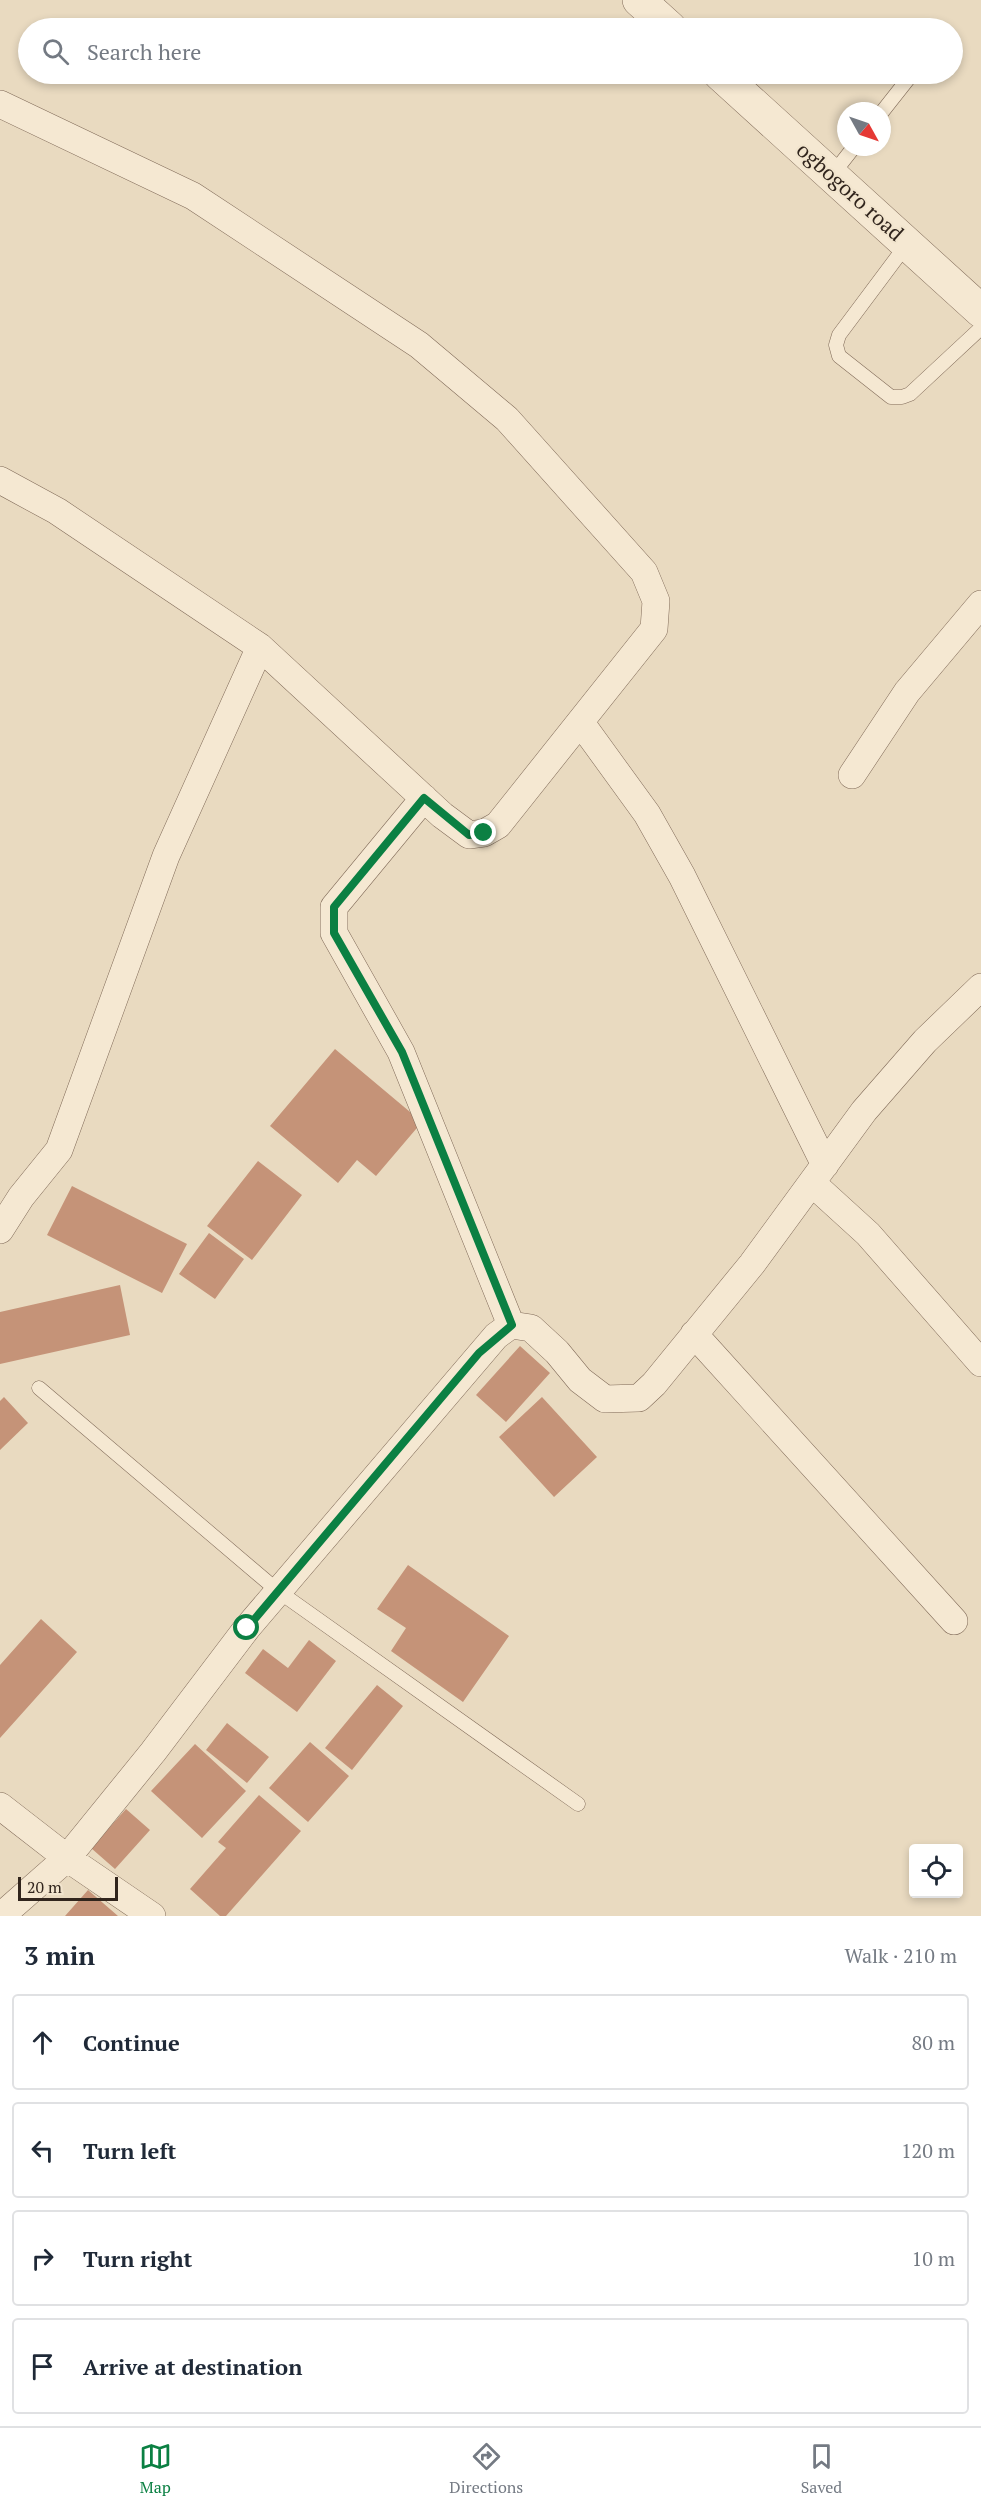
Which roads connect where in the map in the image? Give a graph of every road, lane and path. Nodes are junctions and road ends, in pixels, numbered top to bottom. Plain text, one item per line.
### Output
1 (639, 0) edge
2 (659, 18) edge
3 (731, 84) edge
4 (904, 84) edge
5 (890, 102) edge
6 (0, 104) edge
7 (847, 156) edge
8 (832, 175) junction
9 (907, 244) junction
10 (981, 310) edge
11 (981, 328) edge
12 (0, 480) edge
13 (981, 604) edge
14 (260, 647) junction
15 (581, 723) junction
16 (852, 775) dead end
17 (424, 798) junction
18 (981, 987) edge
19 (819, 1174) junction
20 (0, 1230) edge
21 (512, 1325) junction
22 (694, 1334) junction
23 (981, 1363) edge
24 (39, 1388) dead end
25 (278, 1591) junction
26 (954, 1621) dead end
27 (578, 1804) dead end
28 (0, 1806) edge
29 (67, 1858) junction
30 (1, 1916) edge
31 (152, 1916) edge

1 - 2 street
3 - 8 street, ogbogoro road
4 - 5 lane
6 - 15 street
7 - 8 lane
8 - 9 street, ogbogoro road
9 - 10 street, ogbogoro road
9 - 11 lane
12 - 14 street
13 - 16 street
14 - 17 street
14 - 20 street
15 - 17 street
15 - 19 street
17 - 21 street
18 - 19 street
19 - 22 street
19 - 23 street
21 - 22 street
21 - 25 street
22 - 26 street
24 - 25 lane
25 - 27 lane
25 - 29 street
28 - 29 street
29 - 30 street
29 - 31 street

